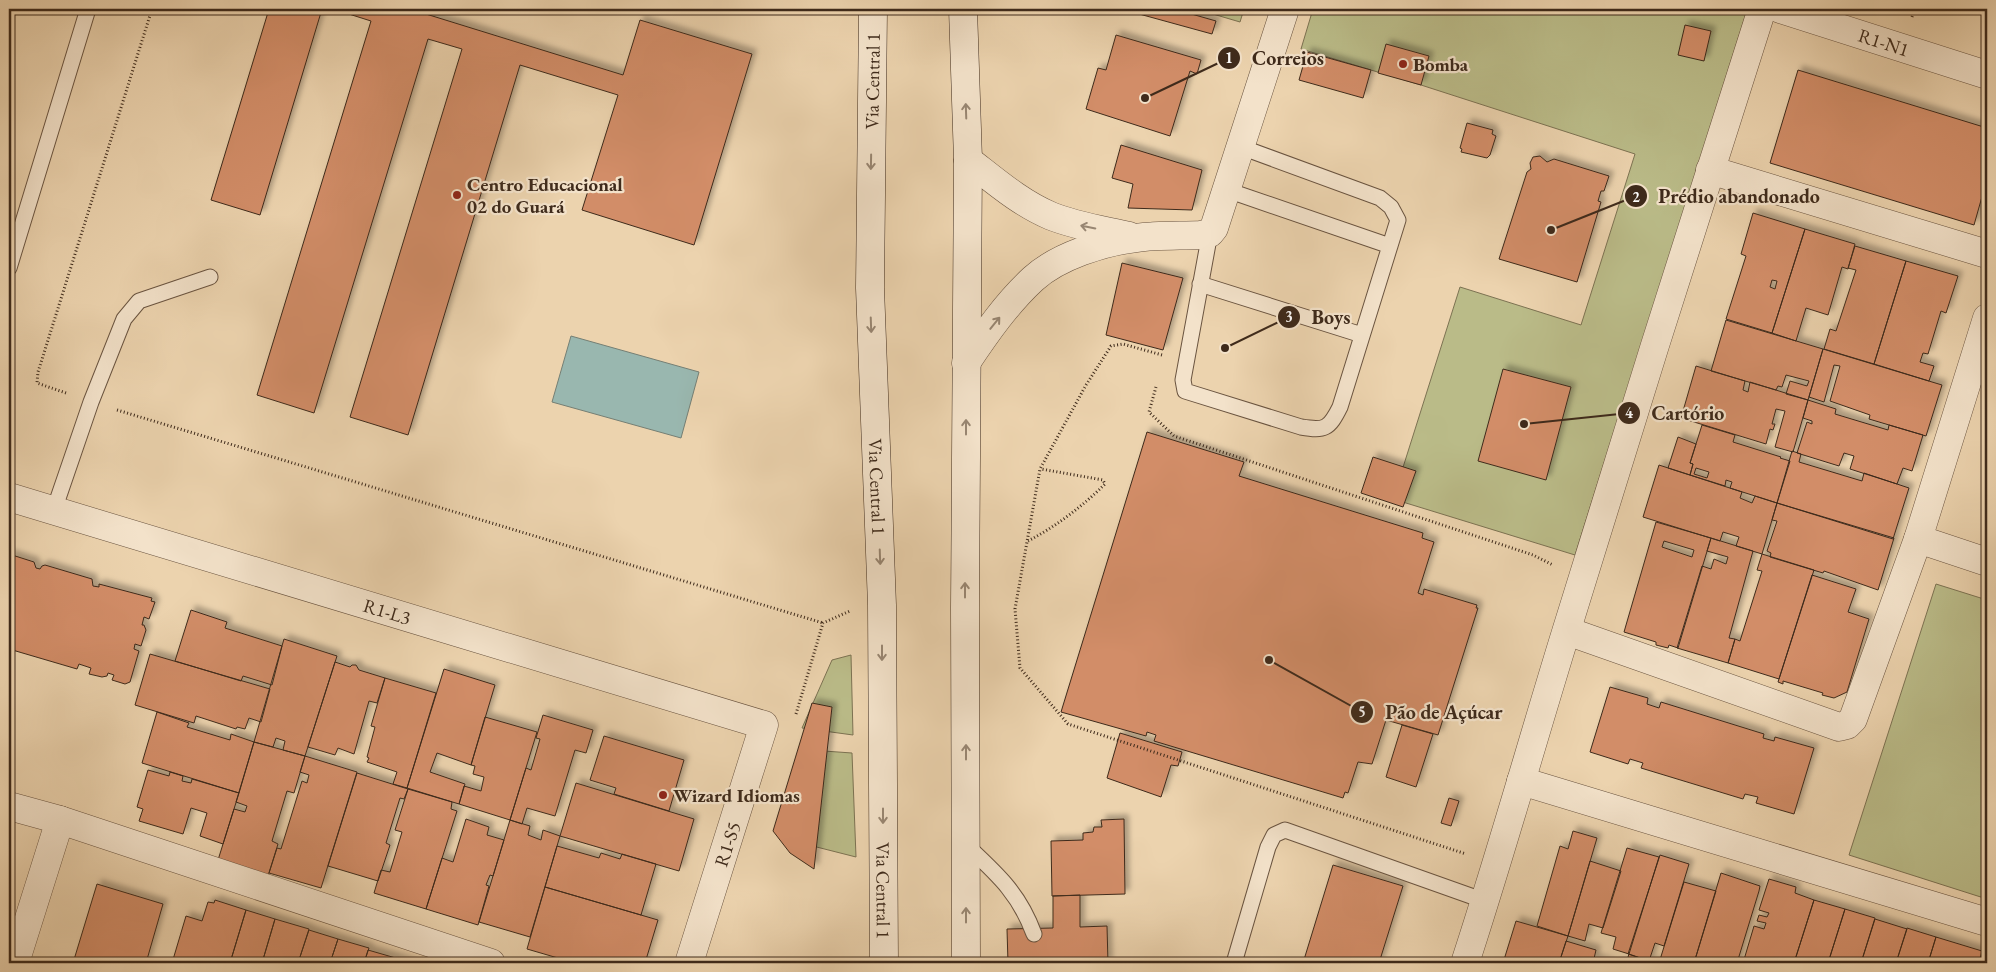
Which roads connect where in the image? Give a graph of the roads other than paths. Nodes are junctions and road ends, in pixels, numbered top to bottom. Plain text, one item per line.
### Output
1 (88, 9) edge
2 (873, 9) edge
3 (963, 9) edge
4 (1285, 9) edge
5 (1762, 9) edge
6 (1780, 9) edge
7 (1987, 75) edge
8 (1241, 147) junction
9 (968, 160) junction
10 (1710, 170) junction
11 (1227, 190) junction
12 (1210, 232) junction
13 (1136, 238) junction
14 (1390, 246) junction
15 (1987, 254) edge
16 (9, 268) edge
17 (210, 277) dead end
18 (1200, 284) junction
19 (1987, 318) edge
20 (1362, 335) junction
21 (966, 363) junction
22 (1977, 386) edge
23 (9, 497) edge
24 (54, 510) junction
25 (1918, 540) junction
26 (1987, 562) edge
27 (1566, 631) junction
28 (764, 725) joint
29 (1521, 781) junction
30 (9, 806) edge
31 (60, 820) junction
32 (966, 845) junction
33 (1485, 901) junction
34 (1987, 922) edge
35 (1034, 934) dead end
36 (15, 963) edge
37 (491, 963) edge
38 (689, 963) edge
39 (884, 963) edge
40 (966, 963) edge
41 (1234, 963) edge
42 (1465, 963) edge

1 - 16 lane
2 -> 39 street, Via Central 1
9 -> 3 street
4 - 8 street
5 - 10 street
6 - 7 street, R1-N1
8 - 11 street
8 - 14 lane
13 -> 9 street
9 - 21 street
10 - 15 street
10 - 27 street
11 - 12 street
11 - 14 lane
12 - 13 street
12 - 18 lane
21 -> 13 street
14 - 20 lane
17 - 24 lane
18 - 20 lane
18 - 20 lane
19 - 22 street
32 -> 21 street
22 - 25 street
23 - 24 street, R1-L3
24 - 28 street, R1-L3
25 - 26 street
25 - 27 street
27 - 29 street
28 - 38 street, R1-S5
29 - 33 street
29 - 34 street
30 - 31 street
31 - 36 street
31 - 37 street
32 - 35 lane
40 -> 32 street
33 - 41 lane
33 - 42 street

